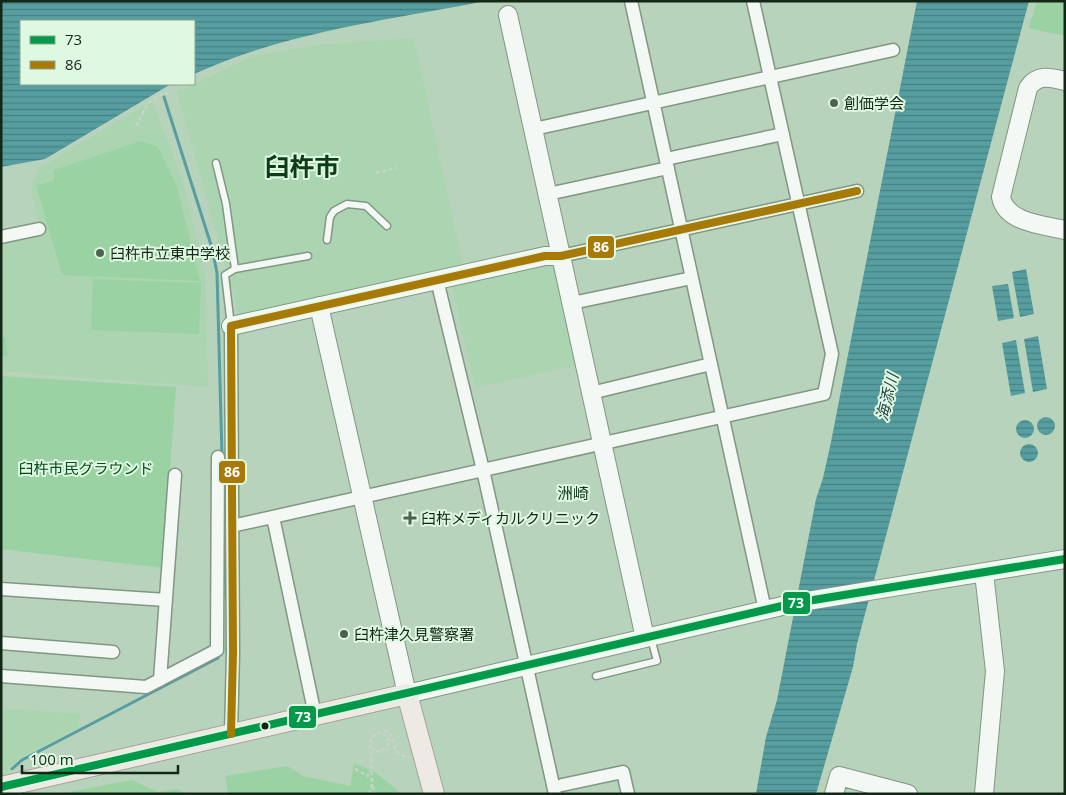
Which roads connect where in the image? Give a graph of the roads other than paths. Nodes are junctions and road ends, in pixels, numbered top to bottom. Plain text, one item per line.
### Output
1 (631, 1) edge
2 (753, 1) edge
3 (508, 15) dead end
4 (893, 50) dead end
5 (770, 77) junction
6 (1065, 81) edge
7 (653, 102) junction
8 (534, 129) junction
9 (782, 134) junction
10 (216, 163) dead end
11 (667, 164) junction
12 (857, 191) dead end
13 (548, 194) junction
14 (798, 204) junction
15 (387, 226) dead end
16 (38, 229) dead end
17 (681, 230) junction
18 (1065, 230) edge
19 (1, 237) edge
20 (327, 240) dead end
21 (308, 256) dead end
22 (561, 256) junction
23 (235, 269) junction
24 (692, 278) junction
25 (437, 280) junction
26 (572, 304) junction
27 (319, 306) junction
28 (231, 326) junction
29 (711, 364) junction
30 (591, 393) junction
31 (722, 416) junction
32 (602, 443) junction
33 (218, 457) dead end
34 (483, 470) junction
35 (175, 475) dead end
36 (362, 497) junction
37 (274, 517) junction
38 (232, 526) junction
39 (1065, 559) edge
40 (984, 573) junction
41 (1, 590) edge
42 (166, 600) junction
43 (765, 610) junction
44 (648, 637) junction
45 (1, 643) edge
46 (218, 646) junction
47 (113, 652) dead end
48 (233, 653) junction
49 (527, 664) junction
50 (1, 676) edge
51 (596, 676) dead end
52 (160, 680) junction
53 (407, 694) junction
54 (315, 715) junction
55 (231, 734) junction
56 (1, 787) edge
57 (558, 790) edge
58 (434, 794) edge
59 (628, 794) edge
60 (834, 794) edge
61 (908, 794) edge
62 (984, 794) edge

1 - 7 street
2 - 5 street
3 - 8 street
4 - 5 street
5 - 7 street
5 - 9 street
6 - 18 street
7 - 8 street
7 - 11 street
8 - 13 street
9 - 11 street
9 - 14 street
10 - 23 lane
11 - 13 street
11 - 17 street
12 - 14 street
13 - 22 street
14 - 17 street
14 - 31 street
15 - 20 lane
16 - 19 street
17 - 22 street
17 - 24 street
21 - 23 lane
22 - 25 street
22 - 26 street
23 - 28 lane
24 - 26 street
24 - 29 street
25 - 27 street
25 - 34 street
26 - 30 street
27 - 28 street
27 - 36 street
28 - 38 street
29 - 30 street
29 - 31 street
30 - 32 street
31 - 32 street
31 - 43 street
32 - 34 street
32 - 44 street
33 - 46 street
34 - 36 street
34 - 49 street
35 - 42 street
36 - 37 street
36 - 53 street
37 - 38 street
37 - 54 street
38 - 48 street
39 - 40 street
40 - 43 street
40 - 62 street
41 - 42 street
42 - 52 street
43 - 44 street
44 - 49 street
44 - 51 lane
45 - 47 street
46 - 48 street
46 - 52 street
48 - 55 street
49 - 53 street
49 - 57 street
50 - 52 street
53 - 54 main road
53 - 58 main road
54 - 55 main road
55 - 56 main road
57 - 59 street
60 - 61 street

